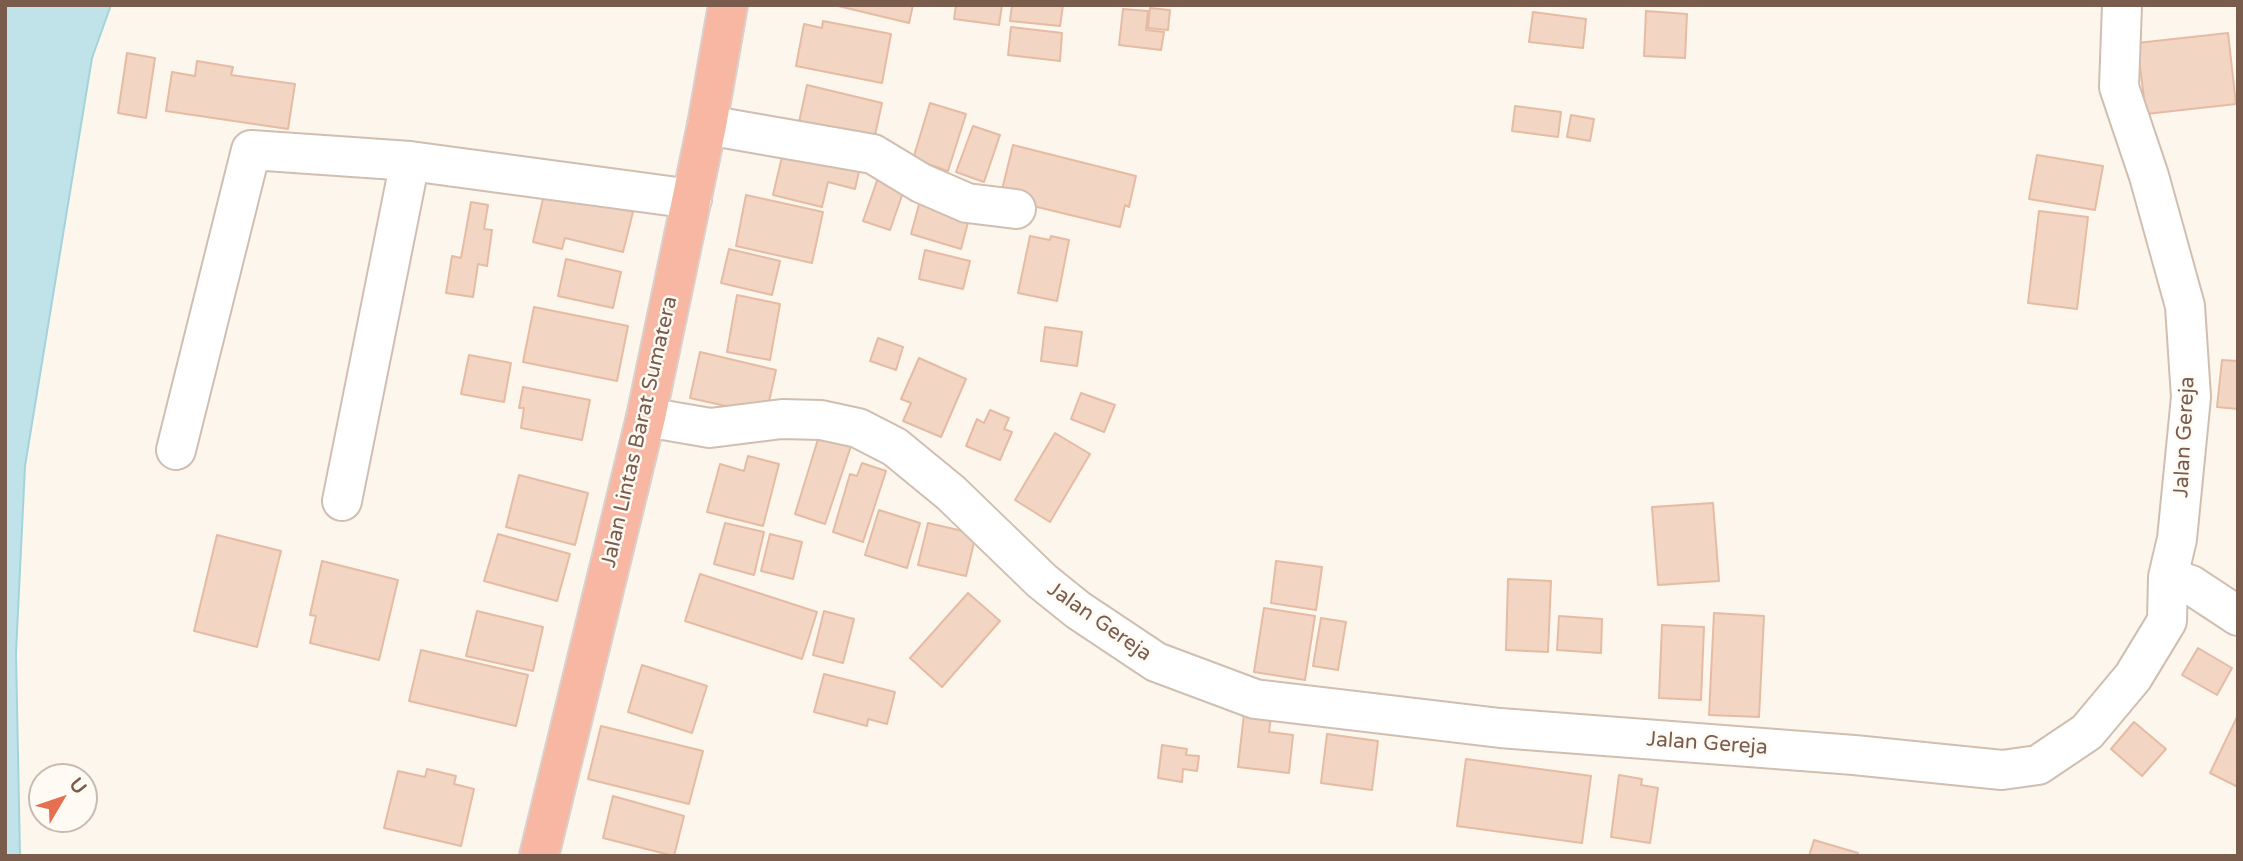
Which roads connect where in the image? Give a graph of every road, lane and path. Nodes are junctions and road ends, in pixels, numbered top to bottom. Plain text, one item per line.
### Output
1 (728, 5) edge
2 (2122, 5) edge
3 (707, 125) junction
4 (410, 161) junction
5 (692, 199) junction
6 (1016, 209) dead end
7 (646, 416) junction
8 (176, 450) dead end
9 (342, 501) dead end
10 (2168, 577) junction
11 (2238, 616) edge
12 (539, 856) edge

1 - 3 highway, Jalan Lintas Barat Sumatera
2 - 10 street, Jalan Gereja
3 - 5 highway, Jalan Lintas Barat Sumatera
3 - 6 street
4 - 5 street
4 - 8 street
4 - 9 street
5 - 7 highway, Jalan Lintas Barat Sumatera
7 - 10 street, Jalan Gereja
7 - 12 highway, Jalan Lintas Barat Sumatera
10 - 11 street

